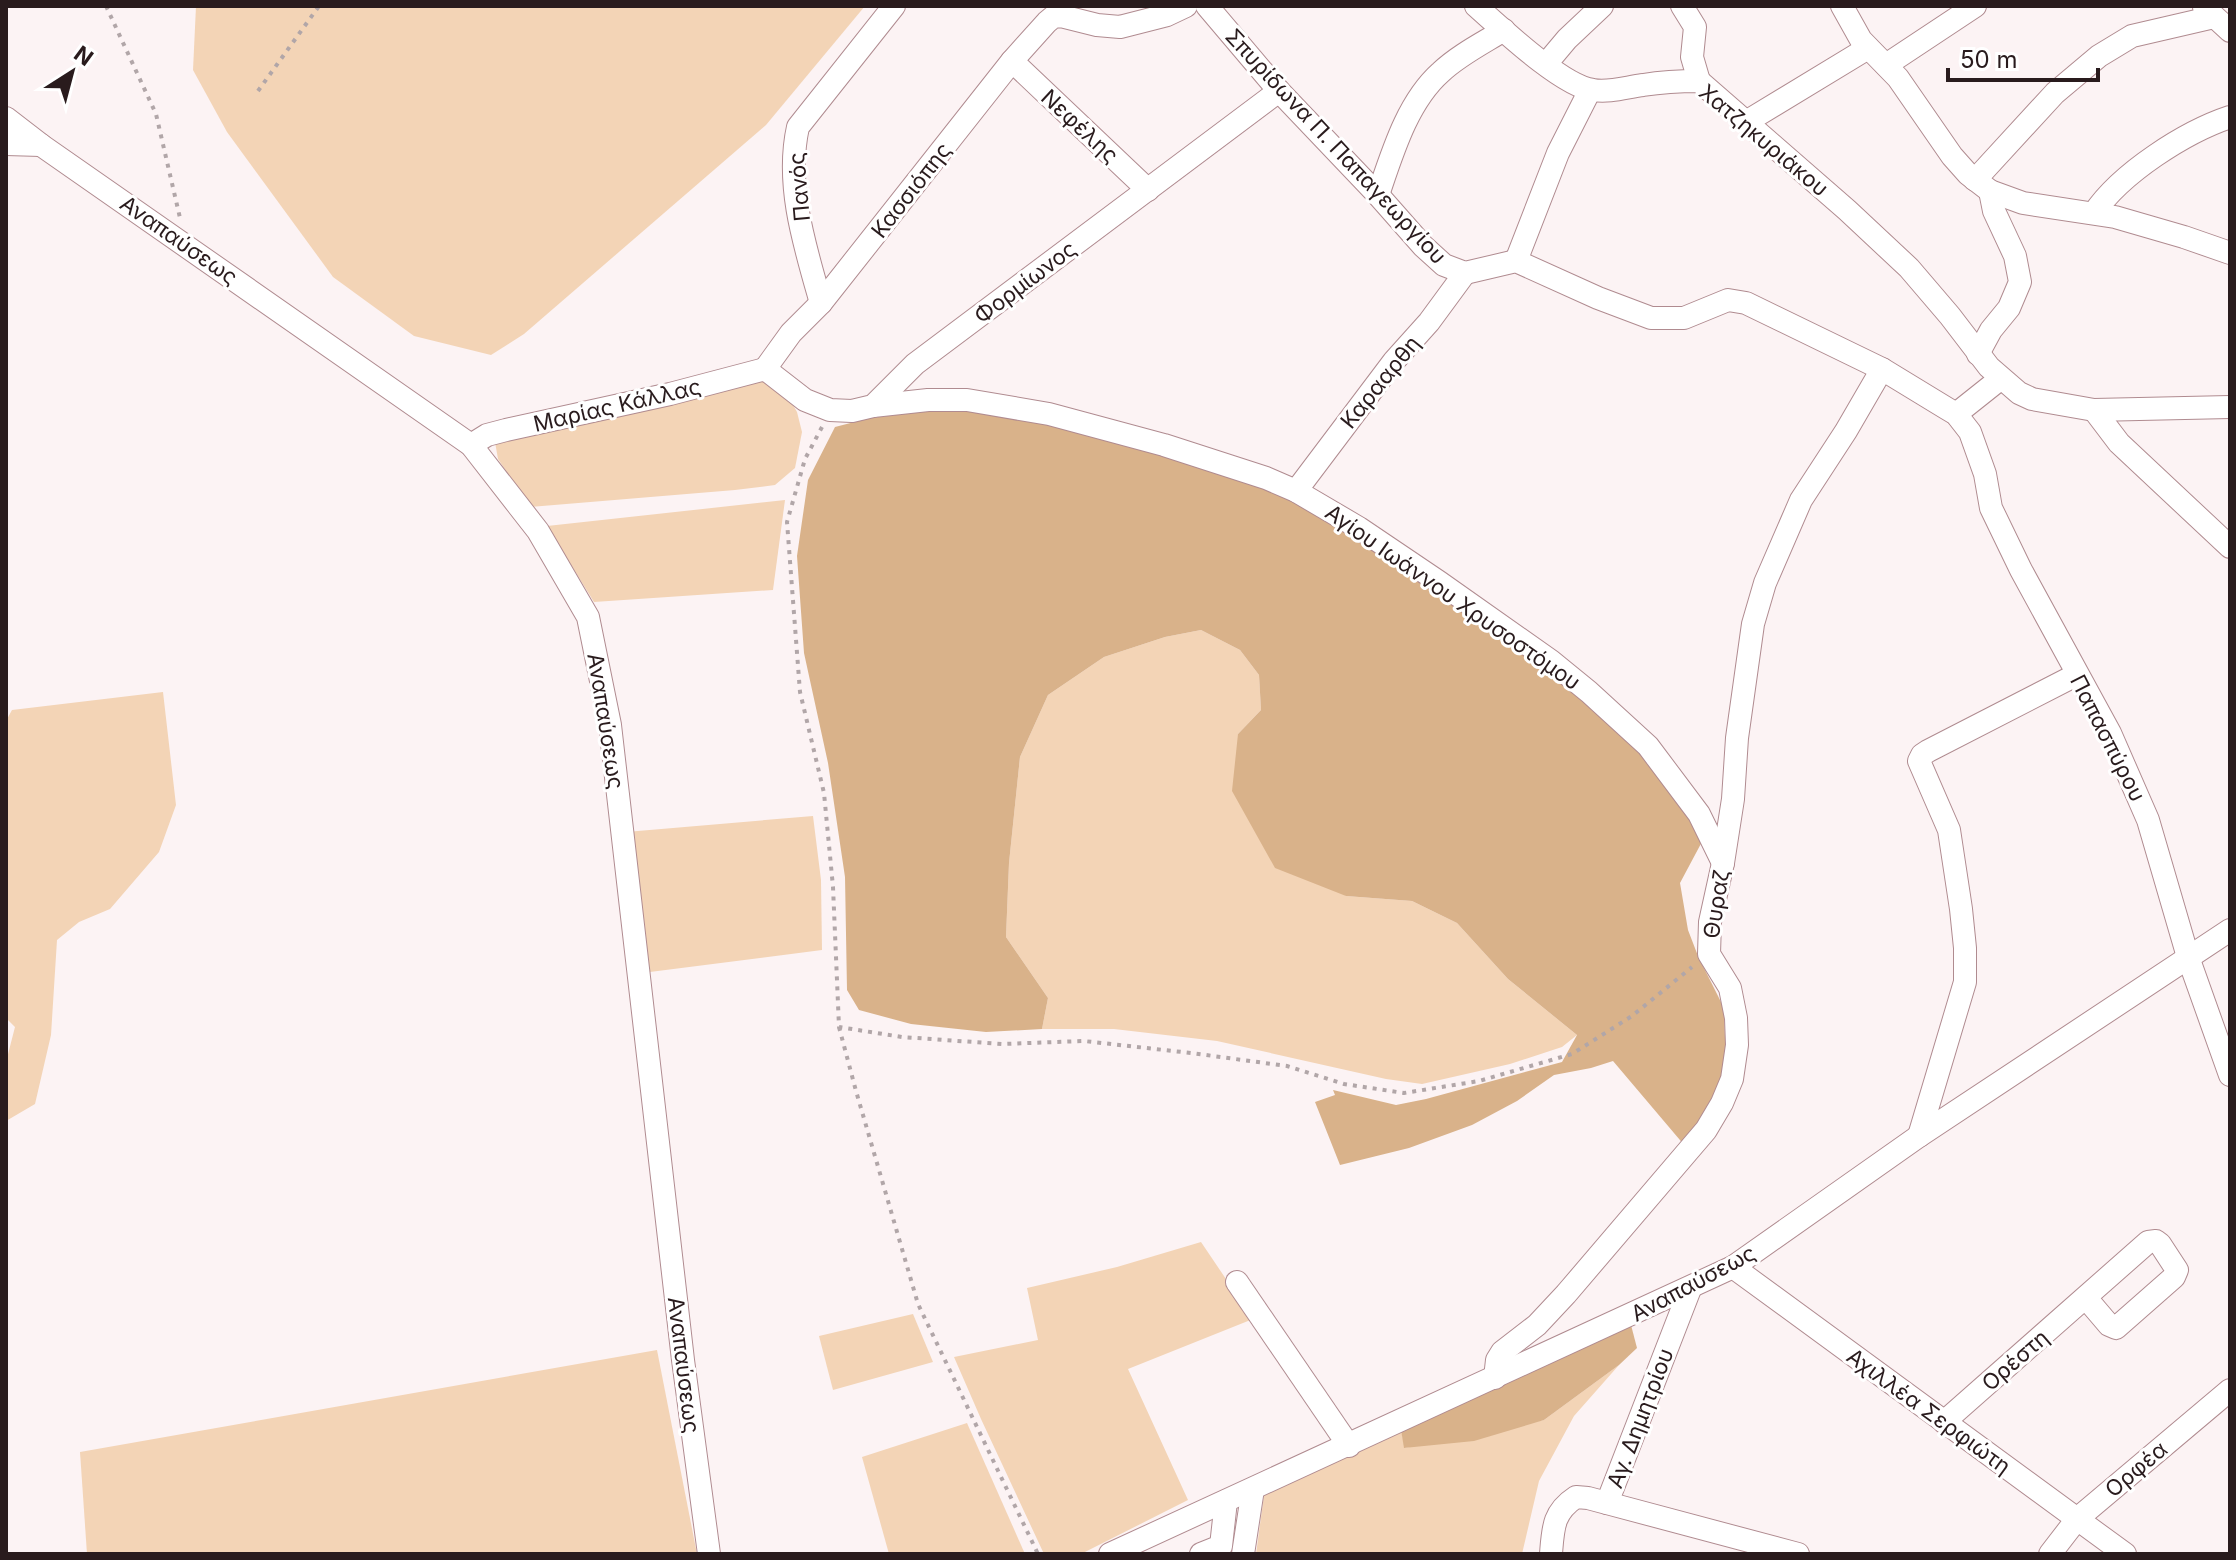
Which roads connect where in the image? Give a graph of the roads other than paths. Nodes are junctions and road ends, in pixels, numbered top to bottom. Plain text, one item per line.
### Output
1 (894, 6) edge
2 (1186, 6) edge
3 (1207, 6) edge
4 (1476, 6) edge
5 (1602, 6) edge
6 (1682, 6) edge
7 (1842, 6) edge
8 (1975, 6) edge
9 (2216, 18) edge
10 (1504, 30) junction
11 (1868, 48) junction
12 (1012, 61) junction
13 (1546, 64) junction
14 (1886, 65) junction
15 (1699, 81) junction
16 (1590, 90) junction
17 (1279, 91) junction
18 (2230, 117) edge
19 (6, 118) edge
20 (1746, 122) junction
21 (6, 144) edge
22 (41, 145) junction
23 (1983, 186) junction
24 (1148, 190) junction
25 (1378, 195) junction
26 (2094, 213) junction
27 (2230, 253) edge
28 (1516, 261) junction
29 (1465, 273) junction
30 (821, 303) junction
31 (1978, 354) junction
32 (765, 369) junction
33 (1882, 369) junction
34 (2000, 379) junction
35 (873, 406) junction
36 (2230, 407) edge
37 (2094, 410) junction
38 (1956, 414) junction
39 (471, 445) junction
40 (1296, 491) junction
41 (2230, 547) edge
42 (2076, 675) junction
43 (1723, 863) junction
44 (2230, 930) edge
45 (2188, 957) junction
46 (2230, 1075) edge
47 (1919, 1136) junction
48 (1733, 1267) junction
49 (1237, 1282) dead end
50 (1690, 1289) junction
51 (2086, 1298) dead end
52 (1495, 1378) junction
53 (2230, 1390) edge
54 (1944, 1422) junction
55 (1349, 1446) junction
56 (1253, 1489) junction
57 (1226, 1501) junction
58 (1607, 1503) junction
59 (2077, 1519) junction
60 (1124, 1552) edge
61 (709, 1554) edge
62 (1201, 1554) edge
63 (1243, 1554) edge
64 (1551, 1554) edge
65 (1798, 1554) edge
66 (2050, 1554) edge
67 (2125, 1554) edge

1 - 30 street, Πανός
2 - 12 street, Κασσιόπης
3 - 17 street, Σπυρίδωνα Π. Παπαγεωργίου
4 - 10 street
5 - 13 street
6 - 15 street
7 - 11 street
8 - 14 street
9 - 23 street
10 - 13 street
10 - 25 street
11 - 14 street
11 - 20 street
12 - 24 street, Νεφέλης
12 - 30 street, Κασσιόπης
13 - 16 street
14 - 23 street
15 - 16 street, Χατζηκυριάκου
15 - 20 street, Χατζηκυριάκου
16 - 28 street
17 - 24 street, Φορμίωνος
17 - 25 street, Σπυρίδωνα Π. Παπαγεωργίου
18 - 26 street
19 - 22 street, Αναπαύσεως
20 - 31 street, Χατζηκυριάκου
21 - 22 street
22 - 39 street, Αναπαύσεως
23 - 26 street
23 - 31 street
24 - 35 street, Φορμίωνος
25 - 29 street, Σπυρίδωνα Π. Παπαγεωργίου
26 - 27 street
28 - 29 street, Σπυρίδωνα Π. Παπαγεωργίου
28 - 33 street
29 - 40 street, Καρααρθη
30 - 32 street, Κασσιόπης
31 - 34 street, Χατζηκυριάκου
32 - 35 street
32 - 39 street, Μαρίας Κάλλας
33 - 38 street
33 - 43 street, Θυραζ
34 - 37 street, Χατζηκυριάκου
34 - 38 street
35 - 40 street, Αγίου Ιωάννου Χρυσοστόμου
36 - 37 street, Χατζηκυριάκου
37 - 41 street
38 - 42 street, Παπασπύρου
39 - 61 street, Αναπαύσεως
40 - 43 street, Αγίου Ιωάννου Χρυσοστόμου
42 - 45 street, Παπασπύρου
42 - 47 street
43 - 52 street, Θυραζ
44 - 45 street, Αναπαύσεως
45 - 46 street, Παπασπύρου
45 - 47 street, Αναπαύσεως
47 - 48 street, Αναπαύσεως
48 - 50 street, Αναπαύσεως
48 - 54 street, Αχιλλέα Σερφιώτη
49 - 55 street
50 - 52 street, Αναπαύσεως
50 - 58 street, Αγ. Δημητρίου
51 - 54 street, Ορέστη
52 - 55 street, Αναπαύσεως
53 - 59 street, Ορφέα
54 - 59 street, Αχιλλέα Σερφιώτη
55 - 56 street, Αναπαύσεως
56 - 57 street, Αναπαύσεως
56 - 63 street
57 - 60 street, Αναπαύσεως
57 - 62 street
58 - 64 street
58 - 65 street
59 - 66 street, Ορφέα
59 - 67 street, Αχιλλέα Σερφιώτη

